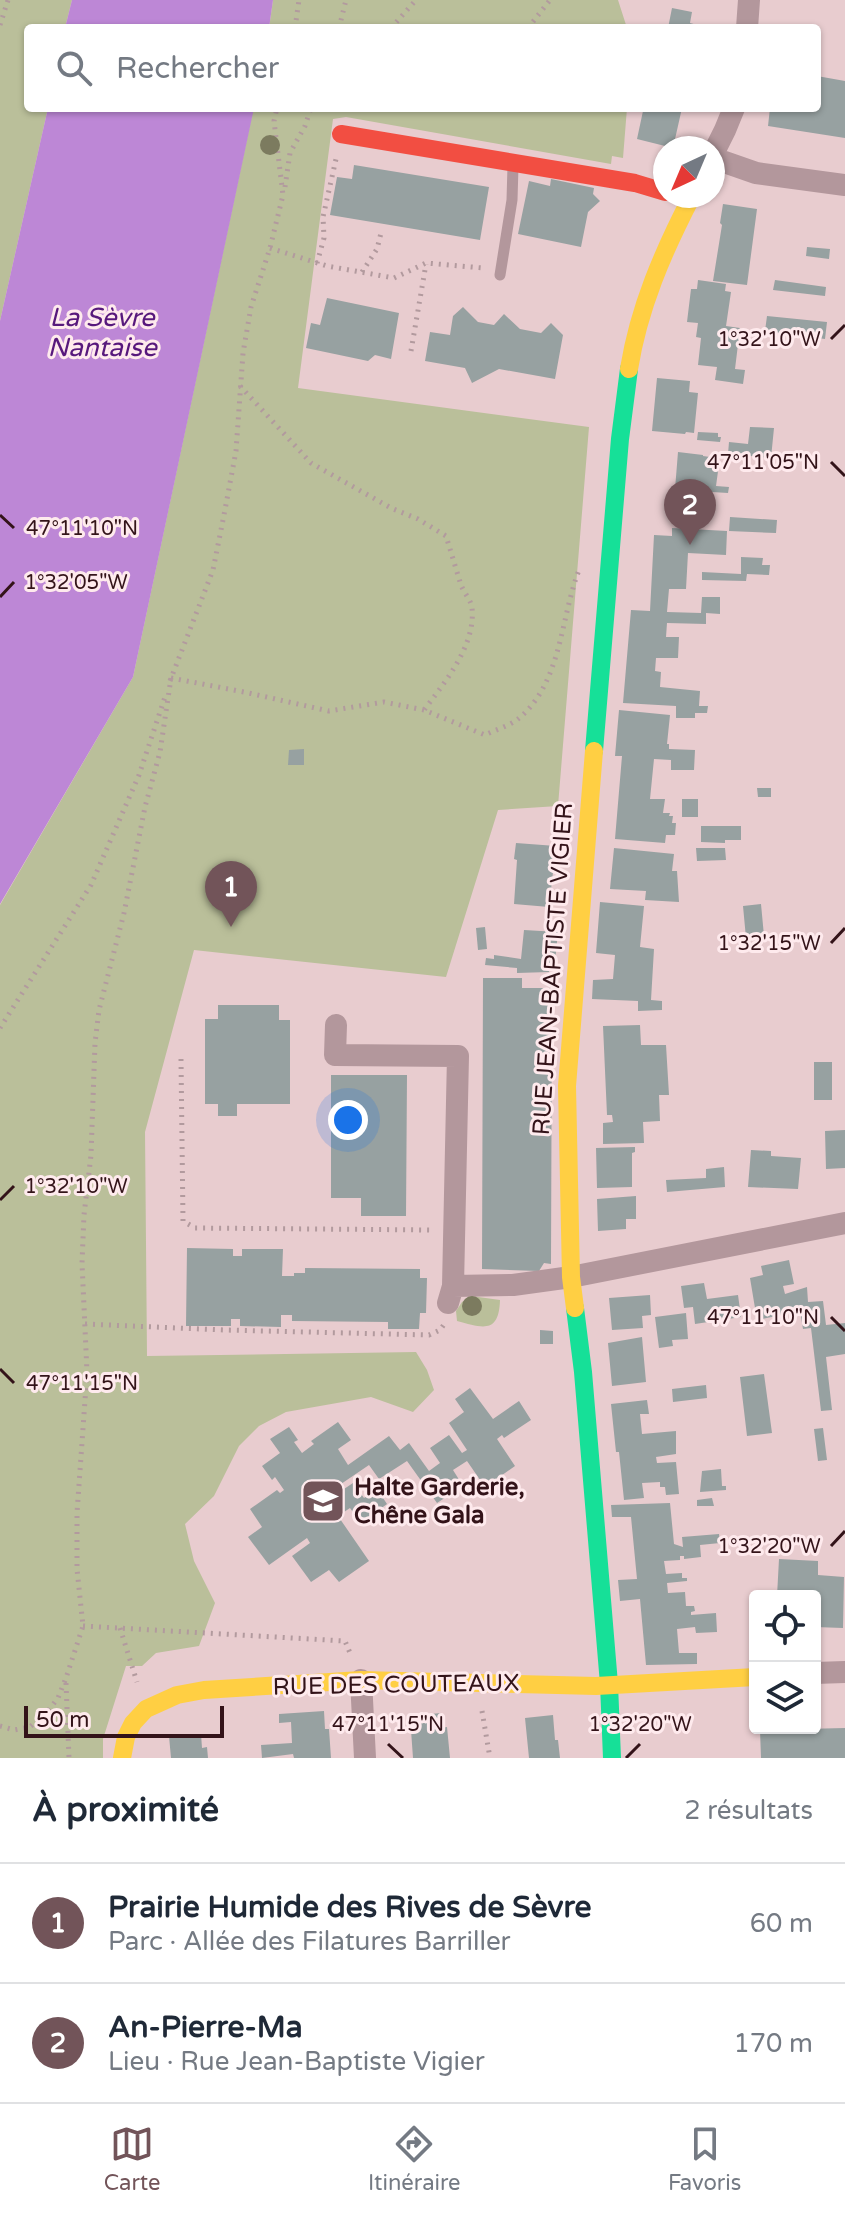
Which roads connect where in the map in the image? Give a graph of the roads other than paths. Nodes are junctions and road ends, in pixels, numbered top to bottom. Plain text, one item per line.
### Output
1 (749, 0) edge
2 (747, 24) edge
3 (732, 112) edge
4 (341, 134) dead end
5 (722, 136) edge
6 (513, 161) junction
7 (725, 161) edge
8 (845, 185) edge
9 (653, 186) edge
10 (681, 208) edge
11 (500, 272) road end
12 (336, 1025) dead end
13 (845, 1223) edge
14 (571, 1277) junction
15 (845, 1672) edge
16 (821, 1673) edge
17 (749, 1677) edge
18 (361, 1680) junction
19 (609, 1684) junction
20 (122, 1758) edge
21 (365, 1758) edge
22 (612, 1758) edge

1 - 2 street
3 - 5 street
4 - 6 street
6 - 9 street
6 - 11 lane
7 - 8 street
10 - 14 street, RUE JEAN-BAPTISTE VIGIER
12 - 14 street
13 - 14 street
14 - 19 street, RUE JEAN-BAPTISTE VIGIER
15 - 16 street
17 - 19 street, RUE DES COUTEAUX
18 - 19 street, RUE DES COUTEAUX
18 - 20 street, RUE DES COUTEAUX
18 - 21 street
19 - 22 street, RUE JEAN-BAPTISTE VIGIER

